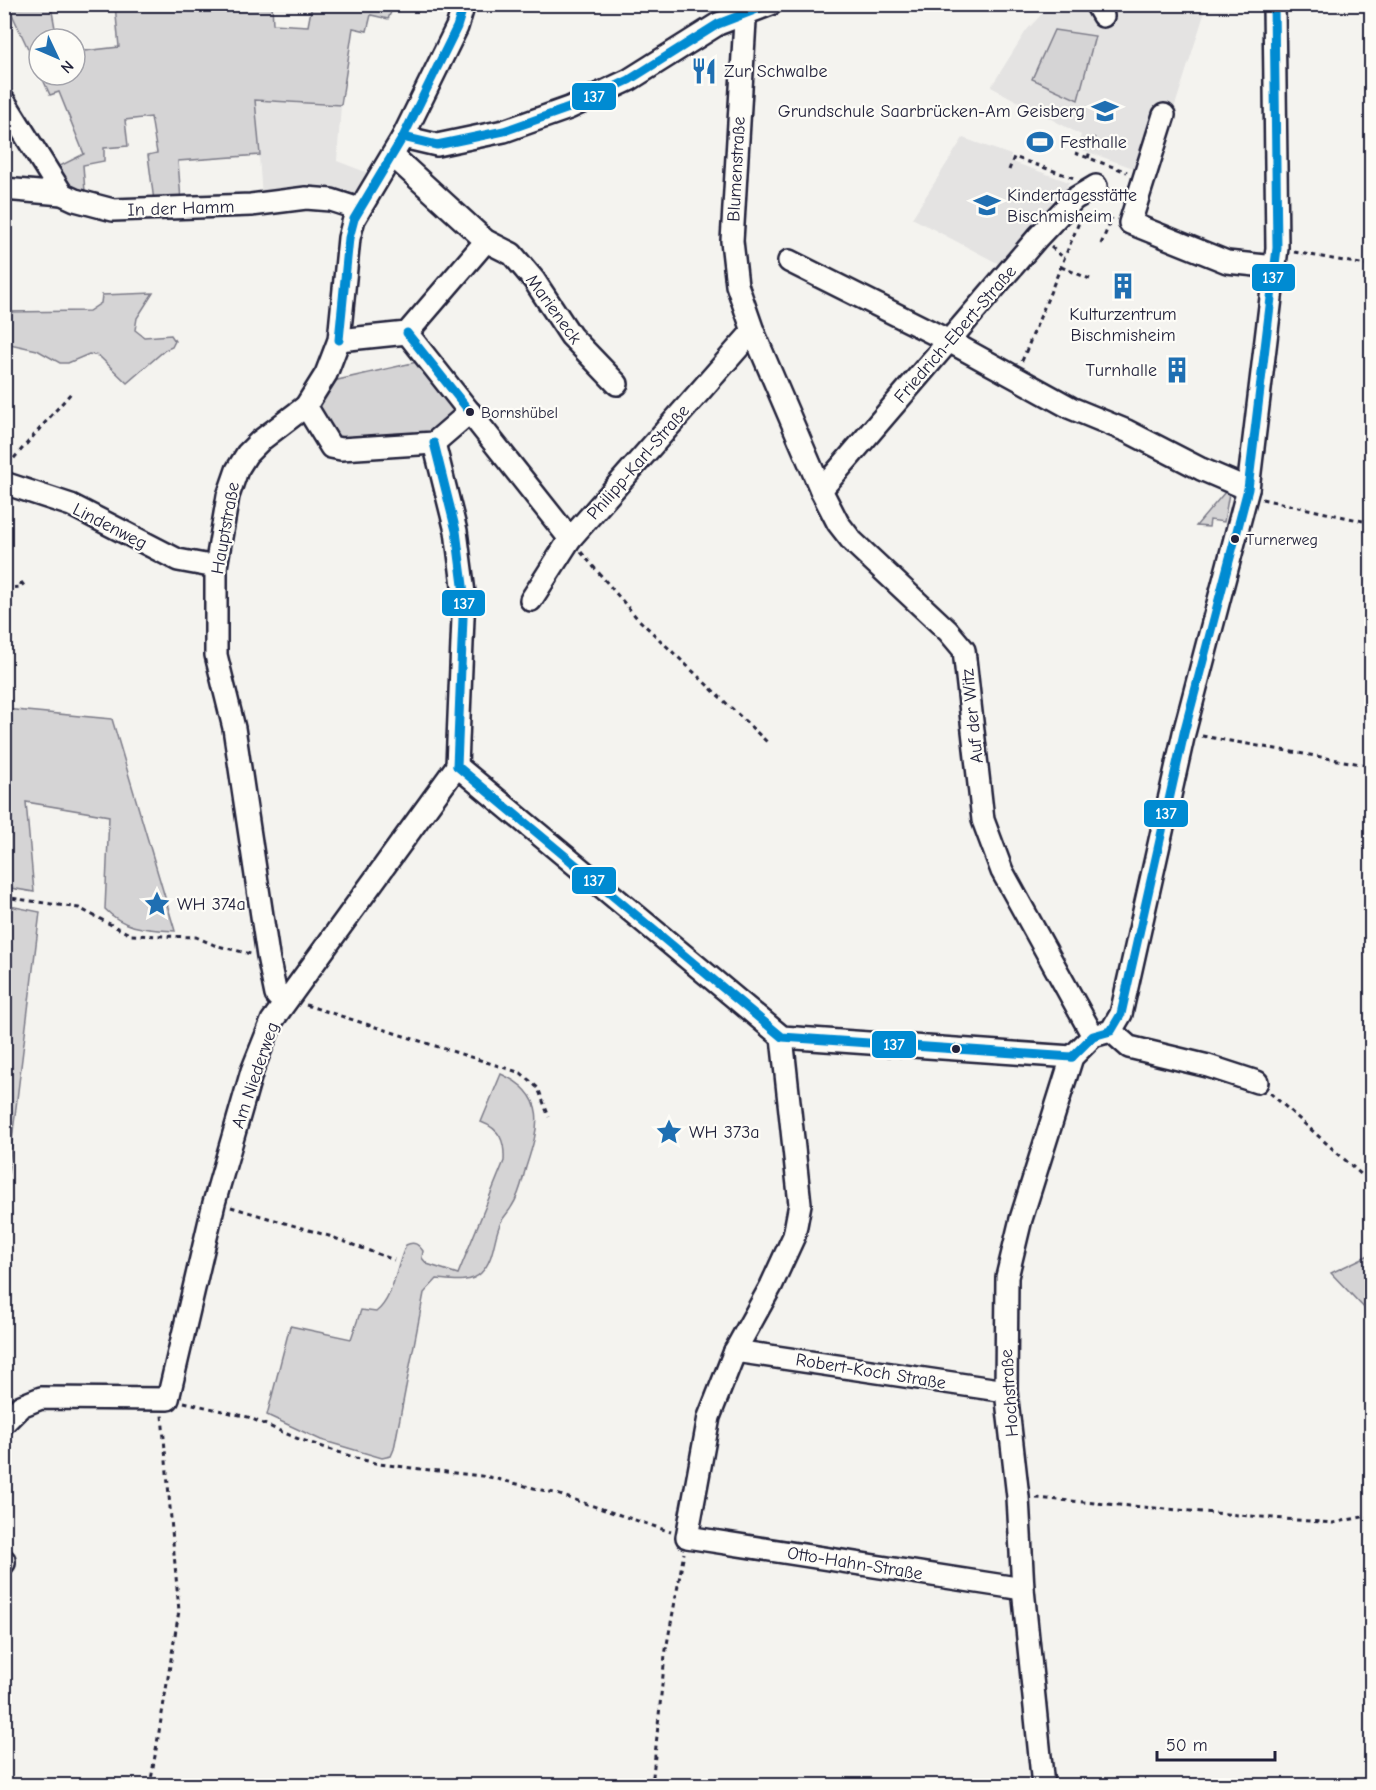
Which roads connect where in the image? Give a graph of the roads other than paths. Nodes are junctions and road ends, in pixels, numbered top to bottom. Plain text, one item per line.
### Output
1 (464, 4) edge
2 (771, 4) edge
3 (1274, 4) edge
4 (746, 9) edge
5 (4, 101) edge
6 (1164, 115) dead end
7 (403, 137) junction
8 (393, 156) junction
9 (1096, 186) road end
10 (4, 189) edge
11 (62, 194) junction
12 (359, 209) junction
13 (486, 241) junction
14 (1276, 258) junction
15 (789, 261) dead end
16 (753, 331) junction
17 (407, 333) junction
18 (339, 340) junction
19 (949, 341) junction
20 (617, 384) dead end
21 (306, 406) junction
22 (470, 412) junction
23 (434, 443) junction
24 (4, 483) edge
25 (821, 490) junction
26 (1248, 492) junction
27 (570, 539) junction
28 (216, 567) junction
29 (531, 600) dead end
30 (457, 766) junction
31 (286, 1000) junction
32 (1102, 1033) junction
33 (782, 1037) junction
34 (1072, 1057) junction
35 (1257, 1082) road end
36 (735, 1351) junction
37 (1006, 1391) junction
38 (4, 1423) edge
39 (1023, 1589) junction
40 (1043, 1785) edge

1 - 7 street, Hauptstraße
2 - 4 street
3 - 14 street, Hochstraße
4 - 7 street
4 - 16 street, Blumenstraße
5 - 11 street
6 - 14 street
7 - 8 street, Hauptstraße
8 - 12 street, Hauptstraße
8 - 13 street, Marieneck
9 - 19 street, Friedrich-Ebert-Straße
10 - 11 street, In der Hamm
11 - 12 street, In der Hamm
12 - 18 street, Hauptstraße
13 - 17 street
13 - 20 street, Marieneck
14 - 26 street, Hochstraße
15 - 19 street
16 - 25 street, Auf der Witz
16 - 27 street, Philipp-Karl-Straße
17 - 18 street
17 - 22 street
18 - 21 street, Hauptstraße
19 - 25 street, Friedrich-Ebert-Straße
19 - 26 street
21 - 23 street
21 - 28 street, Hauptstraße
22 - 23 street
22 - 27 street
23 - 30 street
24 - 28 street, Lindenweg
25 - 32 street, Auf der Witz
26 - 32 street, Hochstraße
27 - 29 street, Philipp-Karl-Straße
28 - 31 street, Hauptstraße
30 - 31 street, Am Niederweg
30 - 33 street
31 - 38 street, Am Niederweg
32 - 34 street, Hochstraße
32 - 35 street
33 - 34 street
33 - 36 street
34 - 37 street, Hochstraße
36 - 37 street, Robert-Koch Straße
36 - 39 street, Otto-Hahn-Straße
37 - 39 street, Hochstraße
39 - 40 street, Hochstraße

